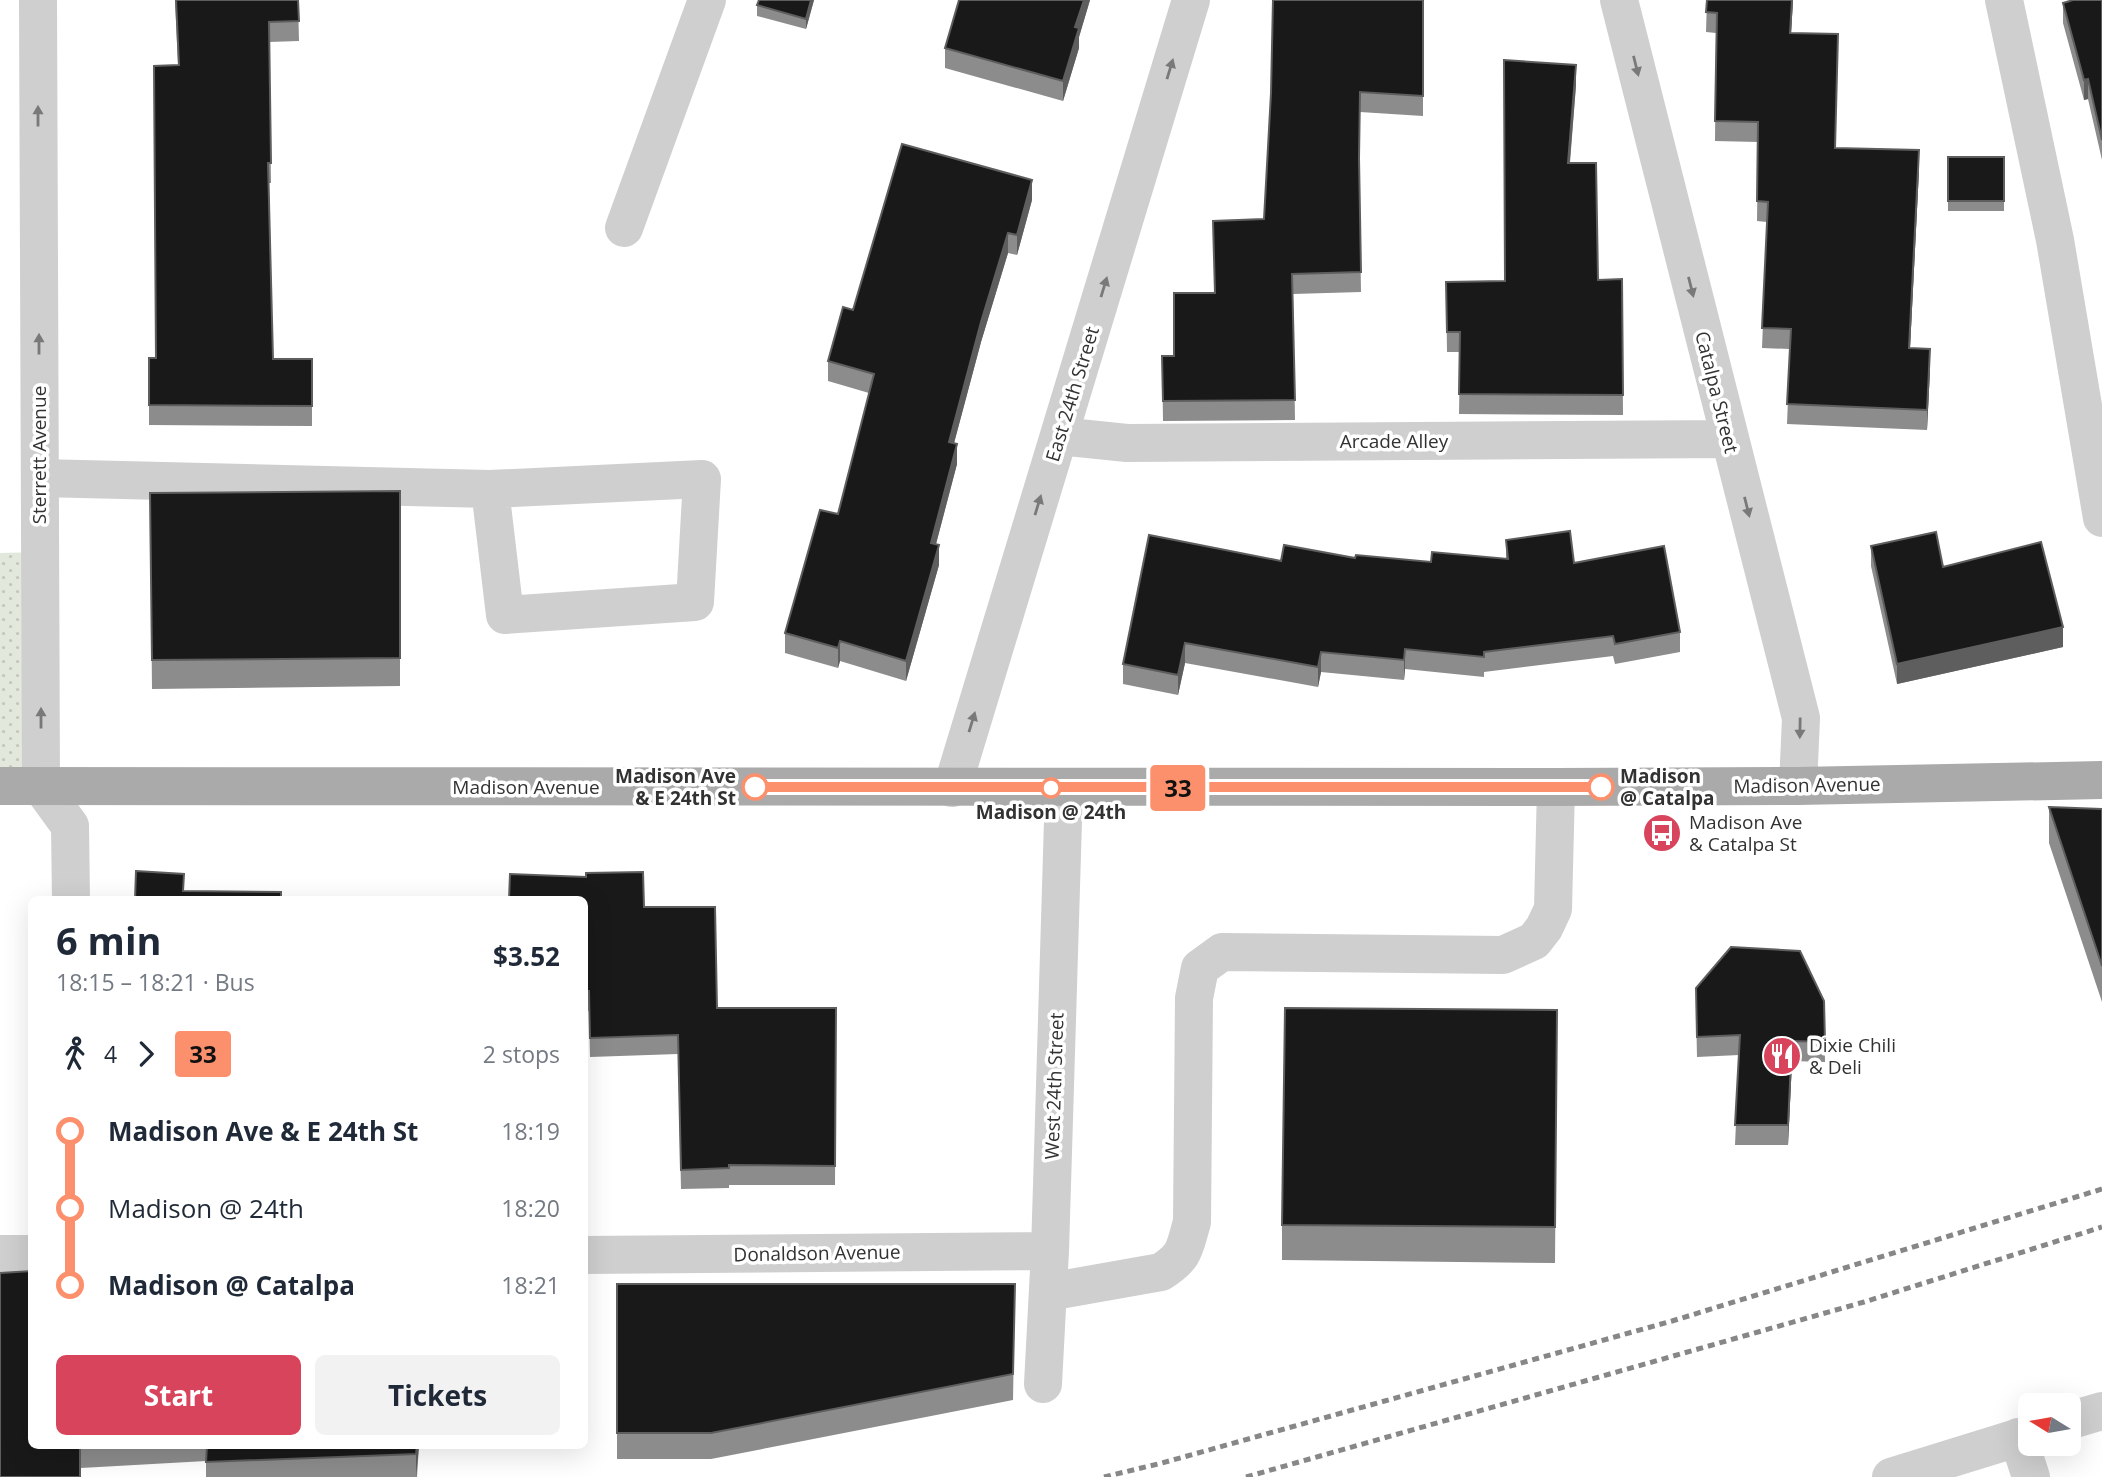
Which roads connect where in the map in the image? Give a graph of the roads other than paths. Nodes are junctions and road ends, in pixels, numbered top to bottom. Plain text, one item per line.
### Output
1 (38, 0) edge
2 (707, 0) edge
3 (1191, 0) edge
4 (1619, 0) edge
5 (2004, 0) edge
6 (624, 228) dead end
7 (1059, 436) junction
8 (1729, 439) junction
9 (40, 478) junction
10 (490, 489) junction
11 (2102, 518) edge
12 (2102, 780) edge
13 (0, 786) edge
14 (41, 786) junction
15 (1798, 786) junction
16 (1556, 787) junction
17 (953, 788) junction
18 (1064, 788) junction
19 (71, 896) edge
20 (1050, 1251) junction
21 (0, 1254) edge
22 (28, 1254) edge
23 (588, 1255) edge
24 (1048, 1292) junction
25 (1042, 1384) dead end
26 (2102, 1411) edge
27 (2081, 1417) edge
28 (2018, 1438) edge
29 (2027, 1456) edge
30 (1891, 1477) edge
31 (2031, 1477) edge

9 -> 1 street, Sterrett Avenue
2 - 6 street
7 -> 3 street, East 24th Street
4 -> 8 street, Catalpa Street
5 - 11 street
7 - 8 street, Arcade Alley
17 -> 7 street, East 24th Street
8 -> 15 street, Catalpa Street
9 - 10 street
14 -> 9 street, Sterrett Avenue
10 - 10 street
12 - 15 main road, Madison Avenue
13 - 14 main road, Madison Avenue
14 - 17 main road, Madison Avenue
14 - 19 street
15 - 16 main road, Madison Avenue
16 - 18 main road, Madison Avenue
16 - 24 street
17 - 18 main road, Madison Avenue
18 - 20 street, West 24th Street
20 - 23 street, Donaldson Avenue
20 - 24 street, West 24th Street
21 - 22 street
24 - 25 street, West 24th Street
26 - 27 street
28 - 30 street
29 - 31 street

